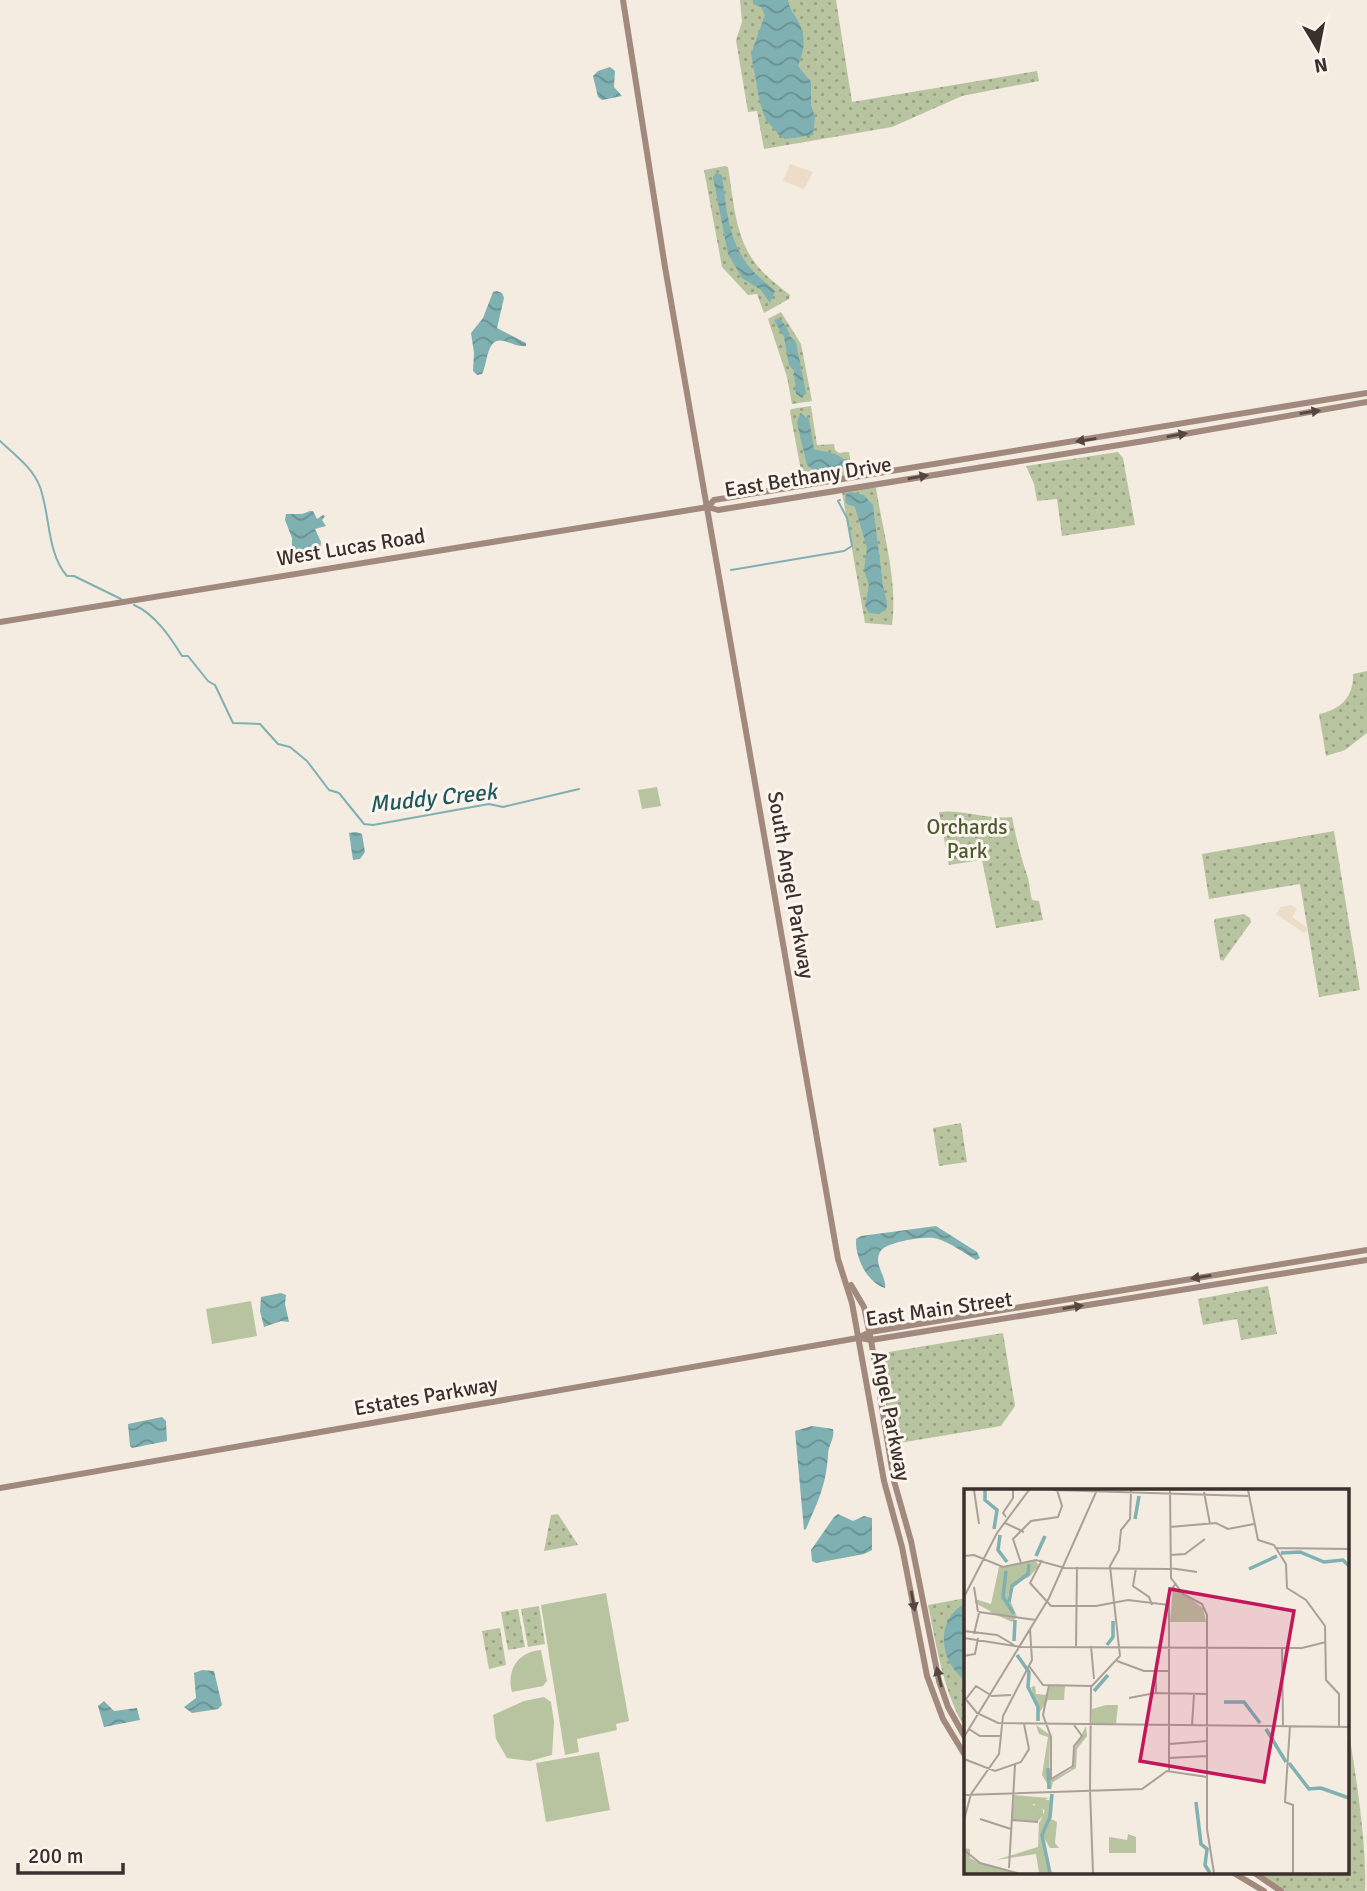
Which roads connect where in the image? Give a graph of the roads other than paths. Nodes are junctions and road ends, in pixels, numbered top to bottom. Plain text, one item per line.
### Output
1 (623, 0) edge
2 (1367, 393) edge
3 (1367, 402) edge
4 (1017, 451) junction
5 (1019, 460) junction
6 (708, 507) junction
7 (0, 622) edge
8 (1367, 1250) edge
9 (1349, 1253) junction
10 (1367, 1260) edge
11 (1351, 1262) junction
12 (841, 1268) junction
13 (1032, 1305) junction
14 (1034, 1313) junction
15 (951, 1318) junction
16 (918, 1332) junction
17 (870, 1336) junction
18 (858, 1338) junction
19 (0, 1488) edge
20 (964, 1735) edge
21 (964, 1754) edge
22 (1235, 1874) edge
23 (1255, 1874) edge
24 (1264, 1891) edge
25 (1281, 1891) edge

1 - 6 main road
2 -> 4 main road, East Bethany Drive
5 -> 3 main road, East Bethany Drive
4 - 5 main road
4 - 6 main road, East Bethany Drive
6 -> 5 main road, East Bethany Drive
6 - 7 main road, West Lucas Road
6 - 12 main road, South Angel Parkway
8 - 9 main road, East Main Street
9 - 11 main road
9 -> 13 main road, East Main Street
10 - 11 main road, East Main Street
14 -> 11 main road, East Main Street
12 - 17 main road, Angel Parkway
12 - 18 main road, Angel Parkway
13 - 14 main road
13 - 15 main road, East Main Street
14 - 16 main road, East Main Street
15 - 16 main road
15 - 17 main road, East Main Street
16 - 17 main road, East Main Street
17 - 18 main road, East Main Street
20 -> 17 main road, Angel Parkway
18 - 19 main road, Estates Parkway
18 -> 21 main road, Angel Parkway
22 - 24 main road
23 - 25 main road

